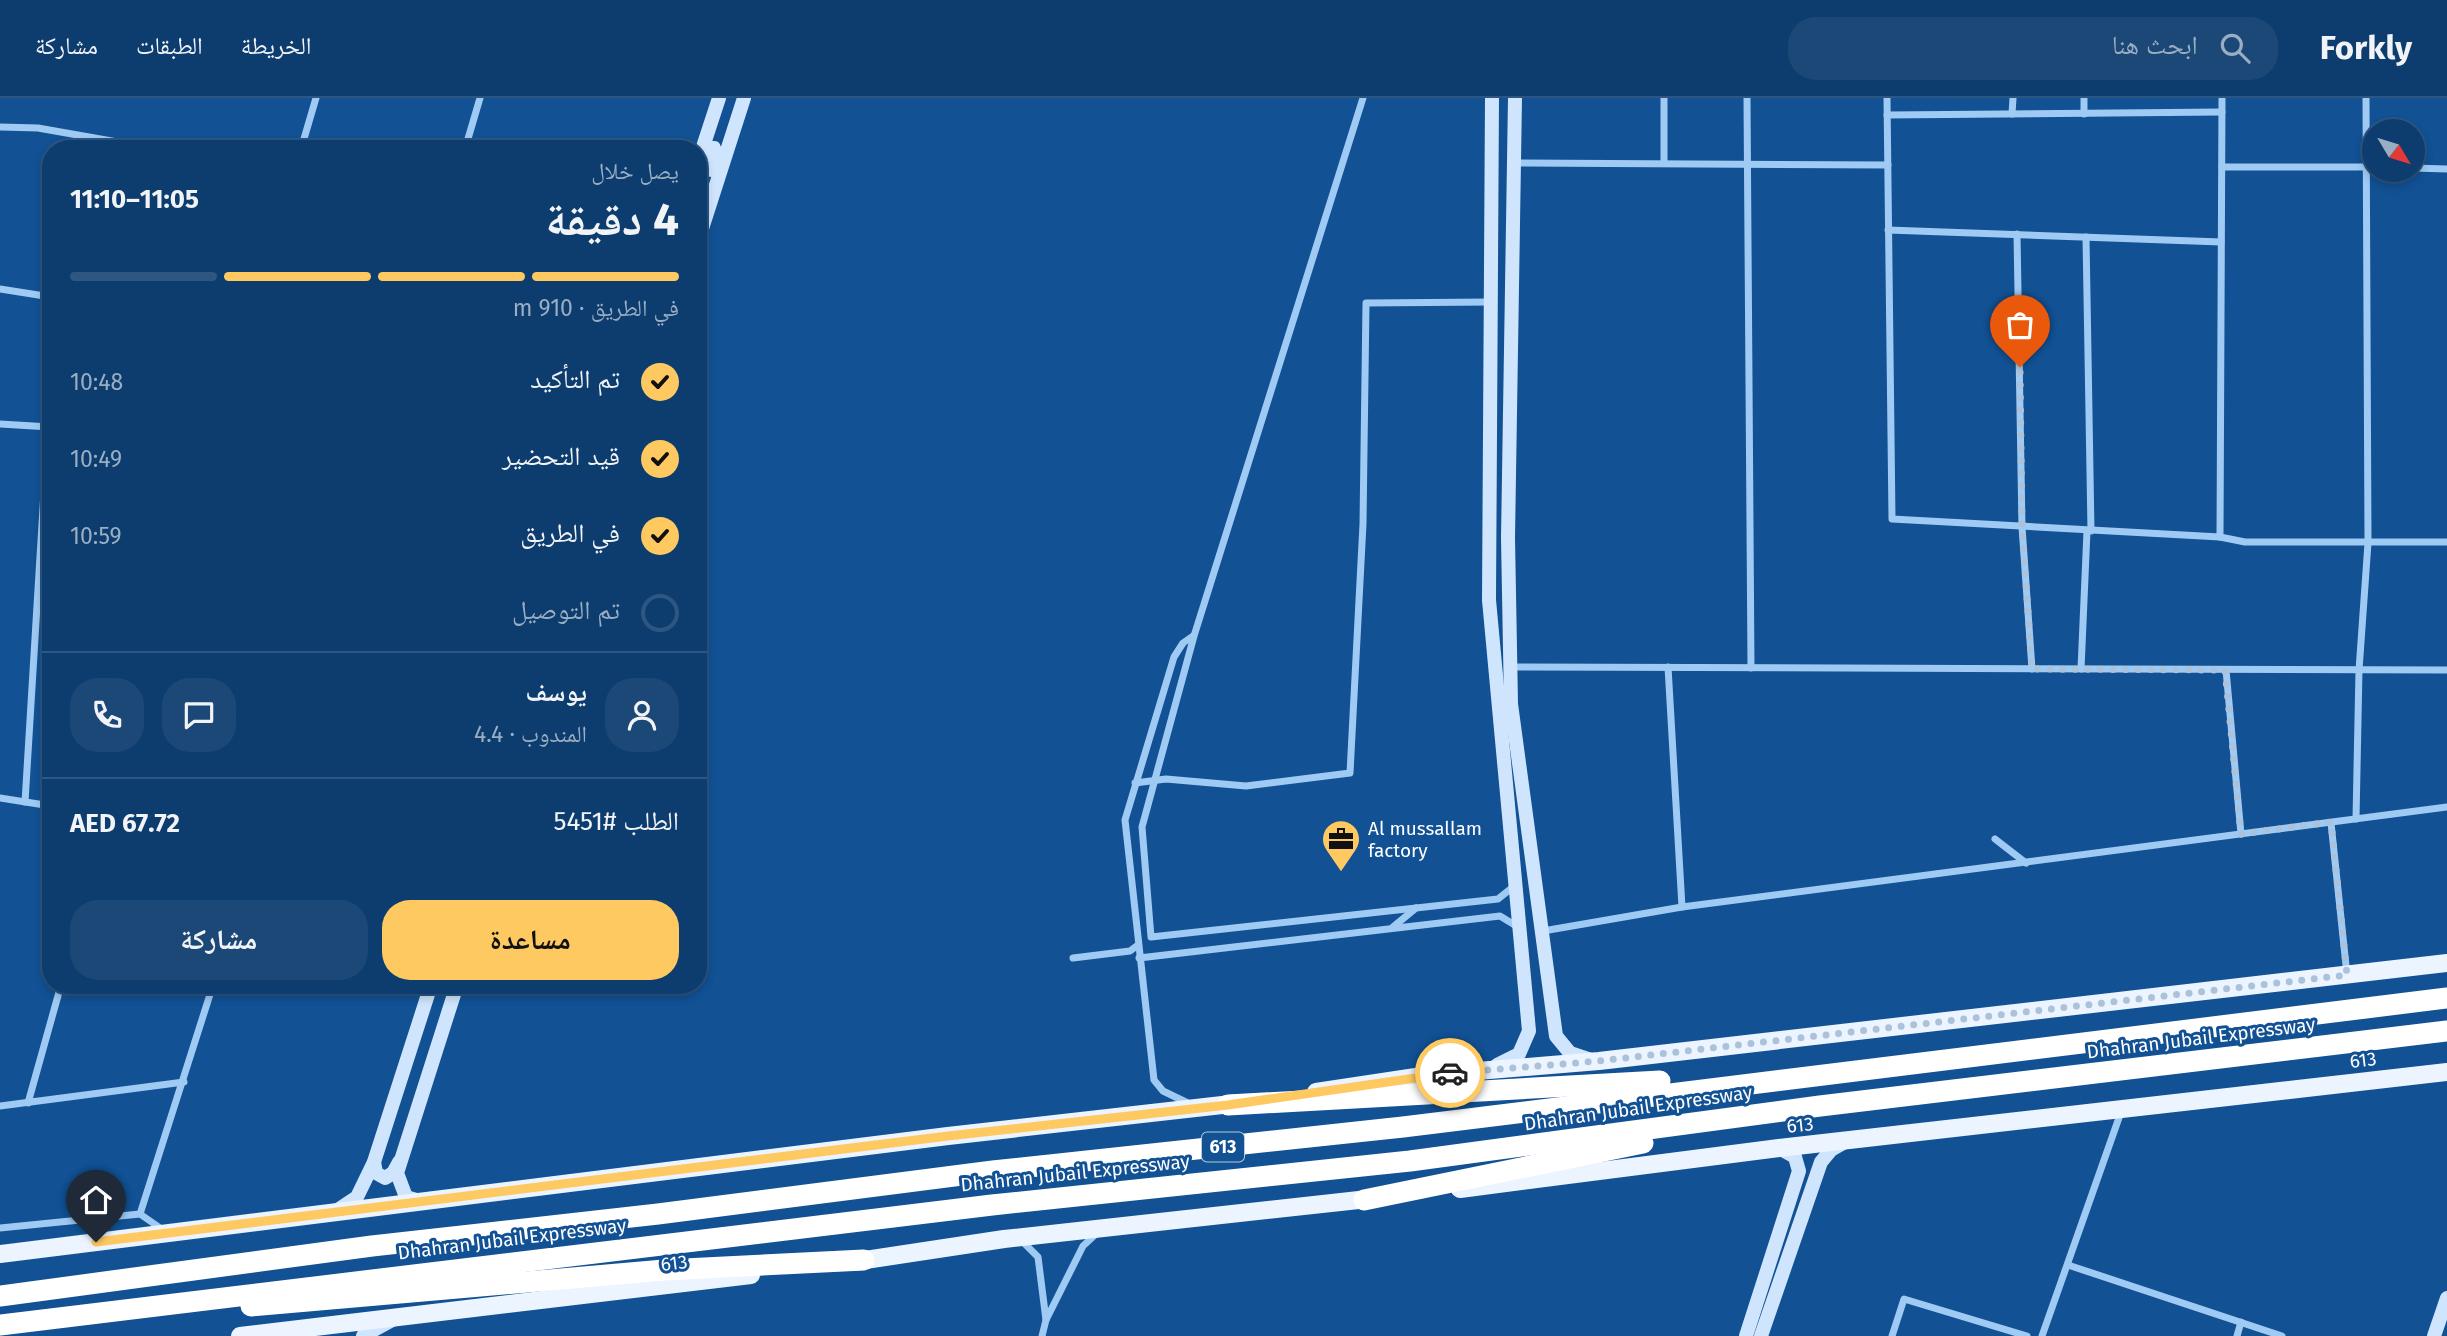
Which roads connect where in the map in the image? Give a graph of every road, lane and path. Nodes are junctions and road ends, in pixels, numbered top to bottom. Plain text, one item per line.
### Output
1 (316, 98) edge
2 (481, 98) edge
3 (719, 98) edge
4 (744, 98) edge
5 (1363, 98) edge
6 (1492, 98) edge
7 (1514, 98) edge
8 (1664, 98) edge
9 (1747, 98) edge
10 (1887, 98) edge
11 (2013, 98) edge
12 (2084, 98) edge
13 (2222, 98) edge
14 (2366, 98) edge
15 (2222, 112) junction
16 (2012, 114) junction
17 (2084, 114) junction
18 (1887, 115) junction
19 (2367, 119) edge
20 (0, 127) edge
21 (106, 140) edge
22 (304, 140) edge
23 (468, 140) edge
24 (705, 140) edge
25 (707, 149) edge
26 (1514, 163) junction
27 (1664, 163) junction
28 (1748, 164) junction
29 (1888, 165) junction
30 (2222, 167) junction
31 (2362, 167) edge
32 (2426, 168) edge
33 (2447, 169) edge
34 (707, 182) edge
35 (2370, 182) edge
36 (707, 213) edge
37 (1888, 230) junction
38 (2017, 234) junction
39 (2086, 237) junction
40 (2221, 242) junction
41 (0, 289) edge
42 (42, 296) edge
43 (1490, 302) junction
44 (0, 424) edge
45 (42, 426) edge
46 (2022, 527) junction
47 (42, 531) edge
48 (2089, 531) junction
49 (2220, 537) junction
50 (2447, 542) edge
51 (2368, 543) junction
52 (1194, 636) junction
53 (1511, 667) junction
54 (1668, 667) junction
55 (1751, 668) junction
56 (2032, 669) junction
57 (2081, 669) junction
58 (2225, 670) junction
59 (2359, 670) junction
60 (2447, 670) edge
61 (1155, 779) junction
62 (1135, 783) junction
63 (0, 798) edge
64 (24, 802) junction
65 (42, 805) edge
66 (2447, 807) edge
67 (2357, 819) junction
68 (2331, 822) junction
69 (2241, 834) junction
70 (1995, 839) dead end
71 (2026, 863) junction
72 (1513, 887) junction
73 (1682, 907) junction
74 (1412, 908) junction
75 (1518, 927) junction
76 (1391, 929) junction
77 (1543, 931) junction
78 (1151, 937) junction
79 (1138, 942) junction
80 (1073, 958) dead end
81 (1139, 958) junction
82 (2447, 963) edge
83 (2347, 975) junction
84 (58, 994) edge
85 (210, 994) edge
86 (428, 994) edge
87 (454, 994) edge
88 (2447, 998) edge
89 (2447, 1031) edge
90 (2447, 1045) edge
91 (2273, 1052) junction
92 (1599, 1061) junction
93 (1913, 1062) junction
94 (1480, 1071) junction
95 (2447, 1072) edge
96 (184, 1082) junction
97 (28, 1102) junction
98 (1228, 1105) junction
99 (0, 1106) edge
100 (1820, 1106) junction
101 (1195, 1107) junction
102 (2121, 1110) junction
103 (1845, 1142) junction
104 (1779, 1149) junction
105 (374, 1162) junction
106 (400, 1162) junction
107 (1364, 1200) junction
108 (428, 1202) junction
109 (140, 1214) junction
110 (324, 1215) junction
111 (1112, 1226) junction
112 (0, 1228) edge
113 (168, 1233) junction
114 (1004, 1239) junction
115 (0, 1254) edge
116 (864, 1260) junction
117 (2068, 1265) junction
118 (0, 1296) edge
119 (2447, 1298) edge
120 (77, 1314) junction
121 (392, 1320) junction
122 (1046, 1320) junction
123 (2241, 1322) junction
124 (0, 1325) edge
125 (264, 1335) edge
126 (240, 1336) edge
127 (363, 1336) edge
128 (1042, 1336) edge
129 (1746, 1336) edge
130 (1761, 1336) edge
131 (1892, 1336) edge
132 (2027, 1336) edge
133 (2042, 1336) edge
134 (2236, 1336) edge
135 (2282, 1336) edge
136 (2434, 1336) edge

1 - 22 street
2 - 23 street
3 - 24 street
4 - 36 street
5 - 52 street
6 - 43 street
7 - 26 street
8 - 27 street
9 - 28 street
10 - 18 street
11 - 16 street
12 - 17 street
13 - 15 street
14 - 19 street
15 - 17 street
15 - 30 street
16 - 17 street
16 - 18 street
18 - 29 street
20 - 21 street
25 - 34 street
26 - 27 street
26 - 53 street
27 - 28 street
28 - 29 street
28 - 55 street
29 - 37 street
30 - 31 street
30 - 40 street
32 - 33 street
35 - 51 street
37 - 38 street
37 - 46 street
38 - 39 street
38 - 46 street
39 - 40 street
39 - 48 street
40 - 49 street
41 - 42 street
43 - 61 street
43 - 72 street
44 - 45 street
46 - 48 street
46 - 56 street
47 - 64 street
48 - 49 street
48 - 57 street
49 - 51 street
50 - 51 street
51 - 59 street
52 - 61 street
52 - 62 street
53 - 54 street
53 - 77 street
54 - 55 street
54 - 73 street
55 - 56 street
56 - 57 street
57 - 58 street
58 - 59 street
58 - 69 street
59 - 60 street
59 - 67 street
61 - 62 street
61 - 78 street
62 - 79 street
63 - 64 street
64 - 65 street
66 - 67 street
67 - 68 street
68 - 69 street
68 - 83 street
69 - 71 street
70 - 71 street
71 - 73 street
72 - 74 street
72 - 75 street
73 - 77 street
74 - 76 street
74 - 78 street
75 - 76 street
75 - 94 street
76 - 81 street
77 - 92 street
78 - 79 street
79 - 80 street
79 - 81 street
81 - 101 street
82 - 83 main road
83 - 92 main road
84 - 97 street
85 - 96 street
86 - 105 street
87 - 106 street
88 - 93 highway, Dhahran Jubail Expressway / 613
89 - 91 highway, Dhahran Jubail Expressway / 613
90 - 91 highway
91 - 100 highway, Dhahran Jubail Expressway / 613
92 - 94 main road
93 - 98 highway
93 - 118 highway, Dhahran Jubail Expressway / 613
94 - 98 main road
95 - 102 main road, 613
96 - 97 street
96 - 109 street
97 - 99 street
98 - 101 main road
100 - 107 highway
100 - 120 highway, Dhahran Jubail Expressway / 613
101 - 108 main road
102 - 103 main road, 613
102 - 117 street
103 - 104 main road, 613
103 - 130 street
104 - 107 main road, 613
104 - 129 street
105 - 106 street
105 - 110 street
106 - 108 street
107 - 111 main road, 613
108 - 110 main road
109 - 112 street
109 - 113 street
110 - 113 main road
111 - 114 main road, 613
111 - 122 street
113 - 115 main road
114 - 116 main road, 613
114 - 122 street
116 - 120 highway
116 - 121 main road, 613
117 - 123 street
117 - 133 street
119 - 136 street
120 - 124 highway, Dhahran Jubail Expressway / 613
121 - 125 main road, 613
121 - 127 street
122 - 128 street
123 - 134 street
123 - 135 street
125 - 126 main road, 613
131 - 132 street

